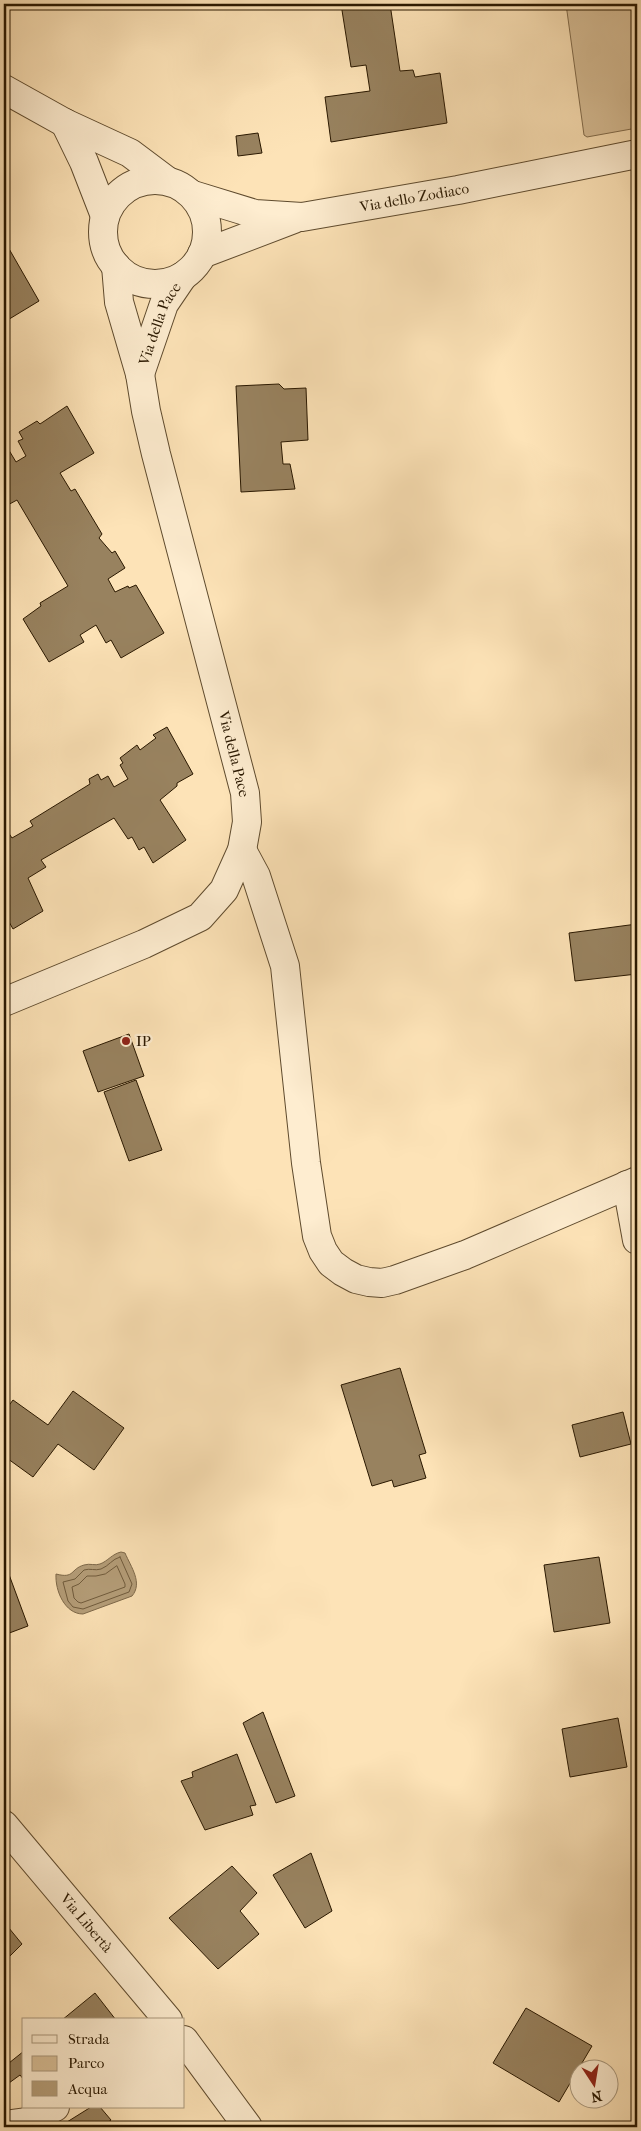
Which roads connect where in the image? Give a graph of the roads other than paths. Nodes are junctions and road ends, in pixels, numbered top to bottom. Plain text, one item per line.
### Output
1 (4, 89) edge
2 (65, 123) junction
3 (637, 154) edge
4 (166, 180) junction
5 (193, 195) junction
6 (105, 216) junction
7 (302, 216) junction
8 (202, 254) junction
9 (116, 266) junction
10 (183, 276) junction
11 (140, 374) junction
12 (242, 850) junction
13 (6, 998) edge
14 (632, 1183) edge
15 (637, 1240) edge
16 (4, 1825) edge
17 (166, 2018) edge
18 (185, 2041) edge
19 (53, 2108) edge
20 (4, 2126) edge
21 (248, 2127) edge

1 - 2 street
2 - 4 street
2 - 6 street, Via della Pace
3 - 7 street, Via dello Zodiaco
4 - 5 street
4 - 6 street, Via della Pace
5 - 7 street, Via dello Zodiaco
5 - 8 street, Via della Pace
6 - 9 street, Via della Pace
7 - 8 street, Via della Pace
8 - 10 street, Via della Pace
9 - 10 street, Via della Pace
9 - 11 street, Via della Pace
10 - 11 street, Via della Pace
11 - 12 street, Via della Pace
12 - 13 street, Via della Pace
12 - 14 street
14 - 15 street
16 - 17 street, Via Libertà
18 - 21 street
19 - 20 street

